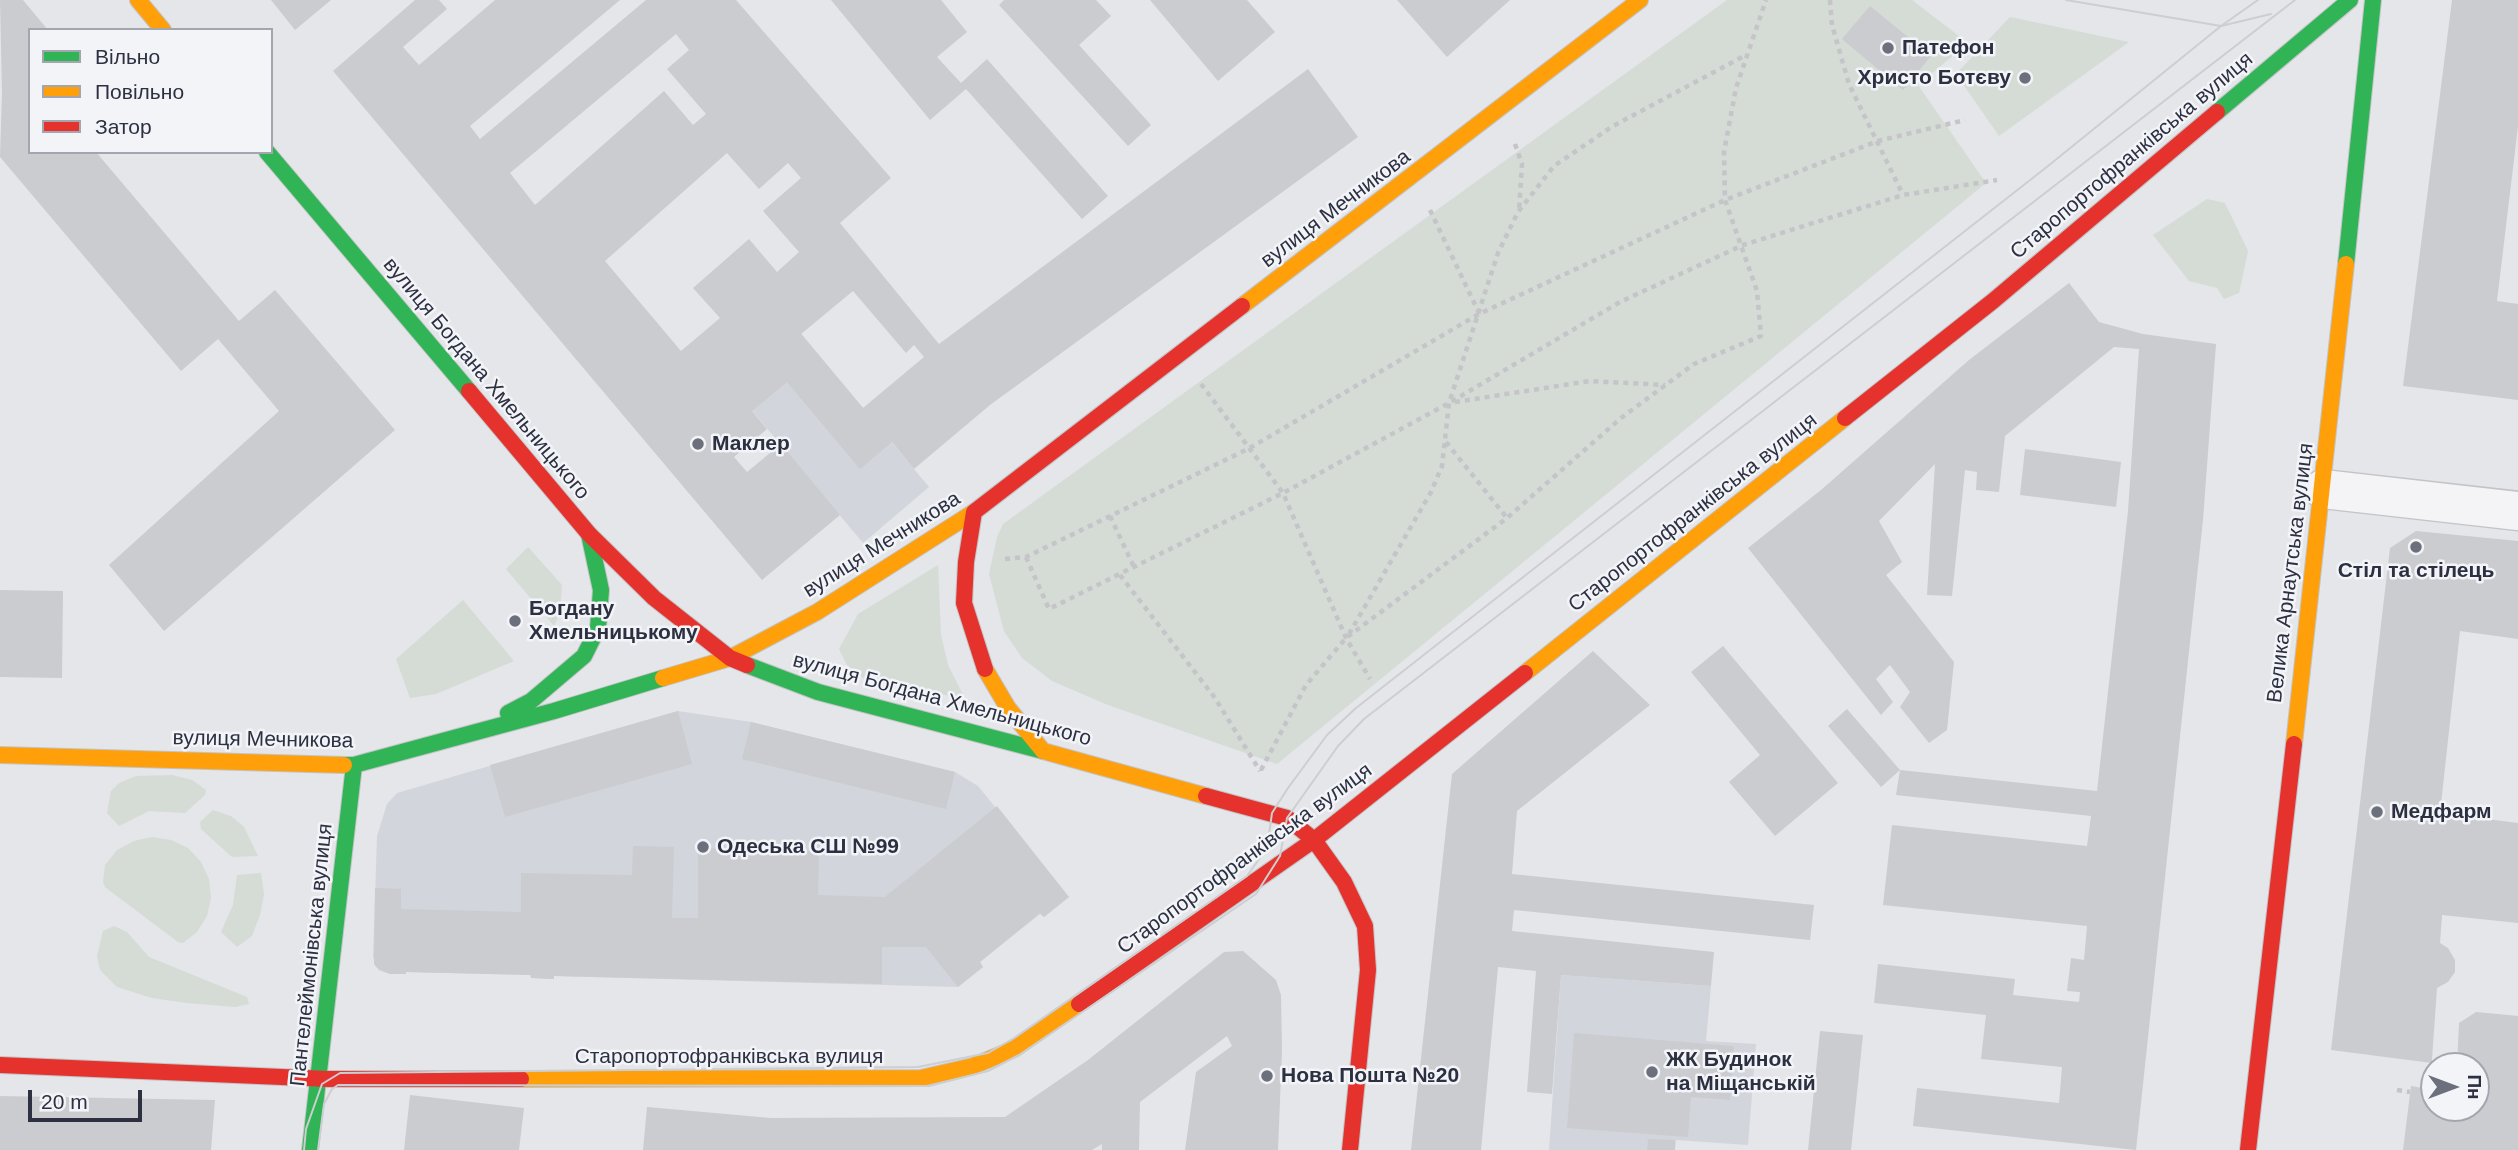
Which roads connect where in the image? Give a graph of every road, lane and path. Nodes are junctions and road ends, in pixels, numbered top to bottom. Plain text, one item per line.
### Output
1 (138, 0) edge
2 (1640, 0) edge
3 (1766, 0) edge
4 (1830, 0) edge
5 (2350, 0) edge
6 (2373, 0) edge
7 (161, 28) edge
8 (1746, 55) junction
9 (1504, 107) junction
10 (1965, 120) dead end
11 (1878, 141) junction
12 (269, 154) edge
13 (1414, 176) junction
14 (1997, 180) dead end
15 (1903, 195) junction
16 (1725, 200) junction
17 (1518, 212) junction
18 (1743, 245) junction
19 (1479, 314) junction
20 (1179, 355) junction
21 (1665, 385) junction
22 (1449, 403) junction
23 (1446, 441) junction
24 (1248, 449) junction
25 (2323, 489) junction
26 (1283, 493) junction
27 (2518, 511) edge
28 (974, 512) junction
29 (1110, 516) junction
30 (1507, 517) junction
31 (589, 534) junction
32 (1134, 567) junction
33 (1120, 575) junction
34 (1346, 638) junction
35 (730, 658) junction
36 (1370, 679) dead end
37 (463, 736) junction
38 (1043, 751) junction
39 (0, 755) edge
40 (354, 765) junction
41 (1314, 840) junction
42 (0, 1065) edge
43 (319, 1078) junction
44 (2397, 1090) dead end
45 (2410, 1092) dead end
46 (310, 1150) edge
47 (1350, 1150) edge
48 (2248, 1150) edge

1 - 7 main road
2 - 9 main road, вулиця Мечникова
3 - 8 path
4 - 11 path
5 - 41 main road, Старопортофранківська вулиця
6 - 25 main road, Велика Арнаутська вулиця
8 - 16 path
8 - 17 path
9 - 13 main road, вулиця Мечникова
9 - 17 path
10 - 11 path
11 - 15 path
11 - 16 path
12 - 31 main road, вулиця Богдана Хмельницького
13 - 19 path
13 - 20 main road, вулиця Мечникова
14 - 15 path
15 - 18 path
16 - 18 path
16 - 19 path
17 - 19 path
18 - 21 path
18 - 22 path
19 - 22 path
19 - 24 path
20 - 24 path
20 - 28 main road, вулиця Мечникова
21 - 22 path
21 - 30 path
22 - 23 path
22 - 26 path
23 - 30 path
23 - 34 path
24 - 26 path
24 - 29 path
25 - 27 street
25 - 48 main road, Велика Арнаутська вулиця
26 - 32 path
26 - 34 path
28 - 35 main road, вулиця Мечникова
28 - 38 main road
29 - 32 path
29 - 33 path
30 - 34 path
31 - 35 main road, вулиця Богдана Хмельницького
31 - 37 main road
32 - 33 path
33 - 34 path
34 - 36 path
35 - 37 main road, вулиця Мечникова
35 - 38 main road, вулиця Богдана Хмельницького
37 - 40 main road, вулиця Мечникова
38 - 41 main road, вулиця Богдана Хмельницького
39 - 40 main road, вулиця Мечникова
40 - 43 main road, Пантелеймонівська вулиця
41 - 43 main road, Старопортофранківська вулиця
41 - 47 main road, вулиця Богдана Хмельницького
42 - 43 main road, Старопортофранківська вулиця
43 - 46 main road, Пантелеймонівська вулиця
44 - 45 path

